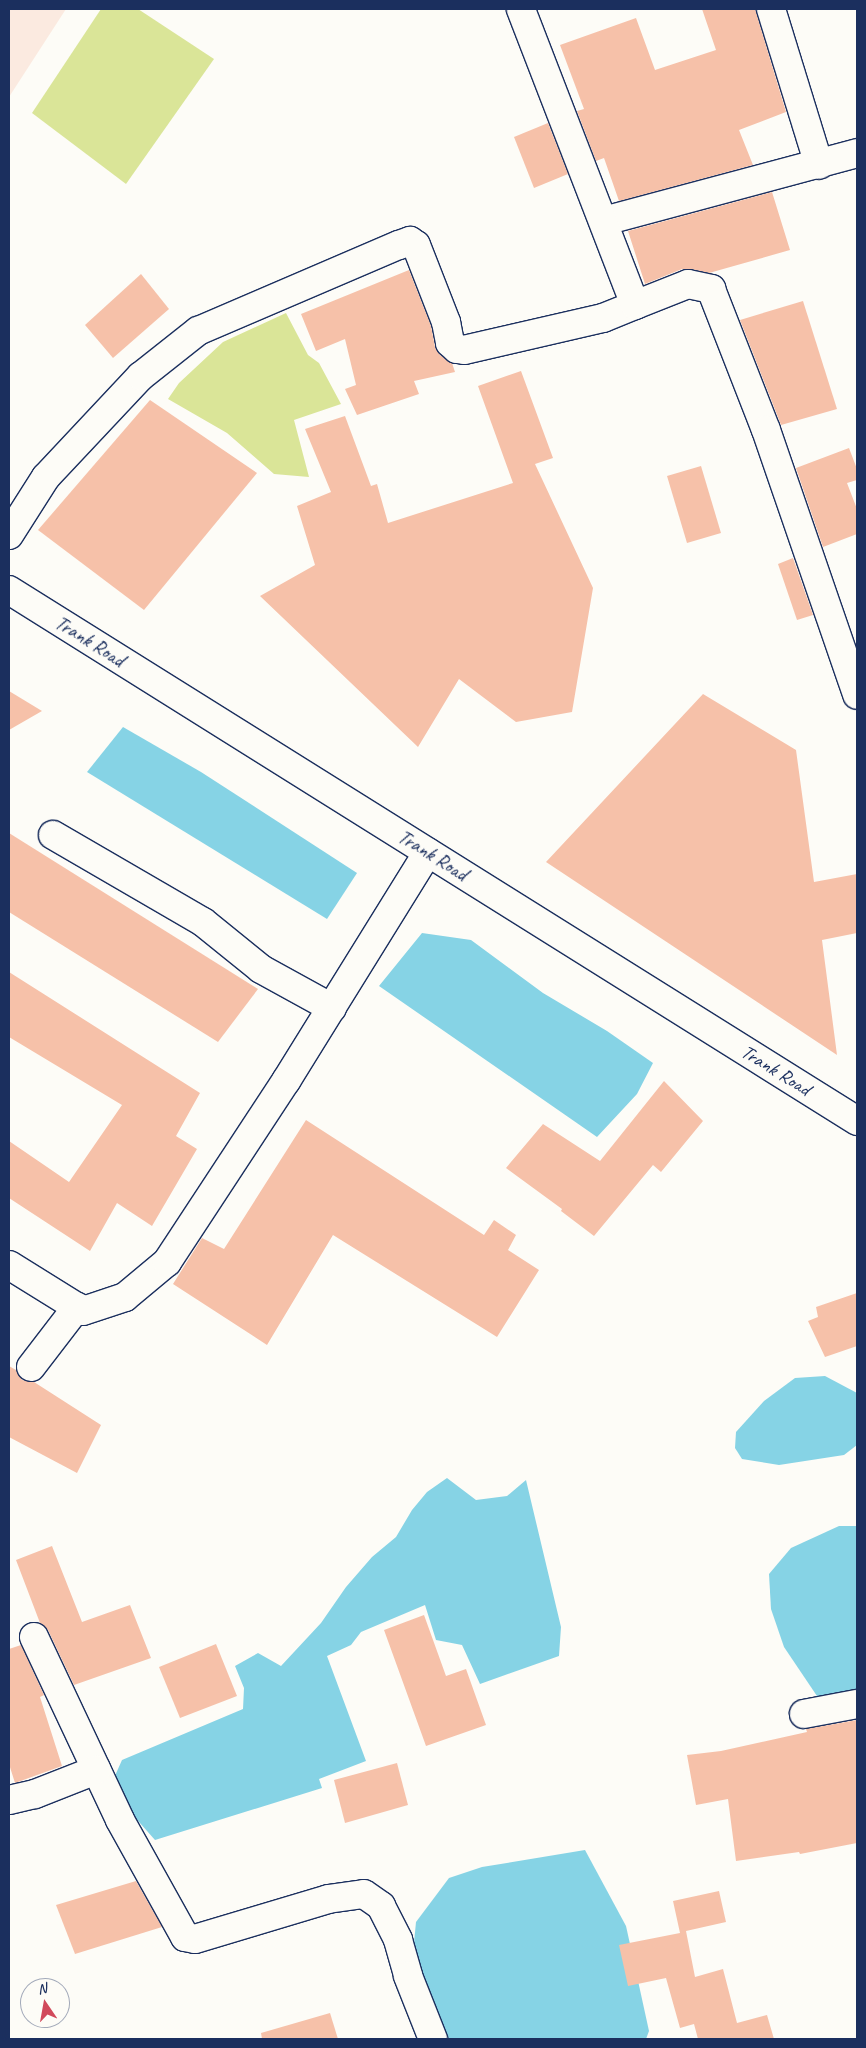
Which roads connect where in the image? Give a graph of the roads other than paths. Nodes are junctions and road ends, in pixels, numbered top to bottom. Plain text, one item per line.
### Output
1 (521, 9) edge
2 (771, 9) edge
3 (857, 153) edge
4 (819, 165) junction
5 (604, 221) junction
6 (634, 305) junction
7 (9, 535) edge
8 (9, 590) edge
9 (857, 695) edge
10 (53, 835) dead end
11 (428, 852) junction
12 (332, 1008) junction
13 (857, 1121) edge
14 (9, 1265) edge
15 (77, 1307) junction
16 (31, 1367) dead end
17 (34, 1637) dead end
18 (857, 1704) edge
19 (804, 1714) dead end
20 (96, 1770) junction
21 (9, 1800) edge
22 (433, 2039) edge

1 - 5 street
2 - 4 street
3 - 4 street
4 - 5 street
5 - 6 street
6 - 7 street
6 - 9 street
8 - 11 street, Trank Road
10 - 12 street
11 - 12 street
11 - 13 street, Trank Road
12 - 15 street
14 - 15 street
15 - 16 street
17 - 20 street
18 - 19 street
20 - 21 street
20 - 22 street

